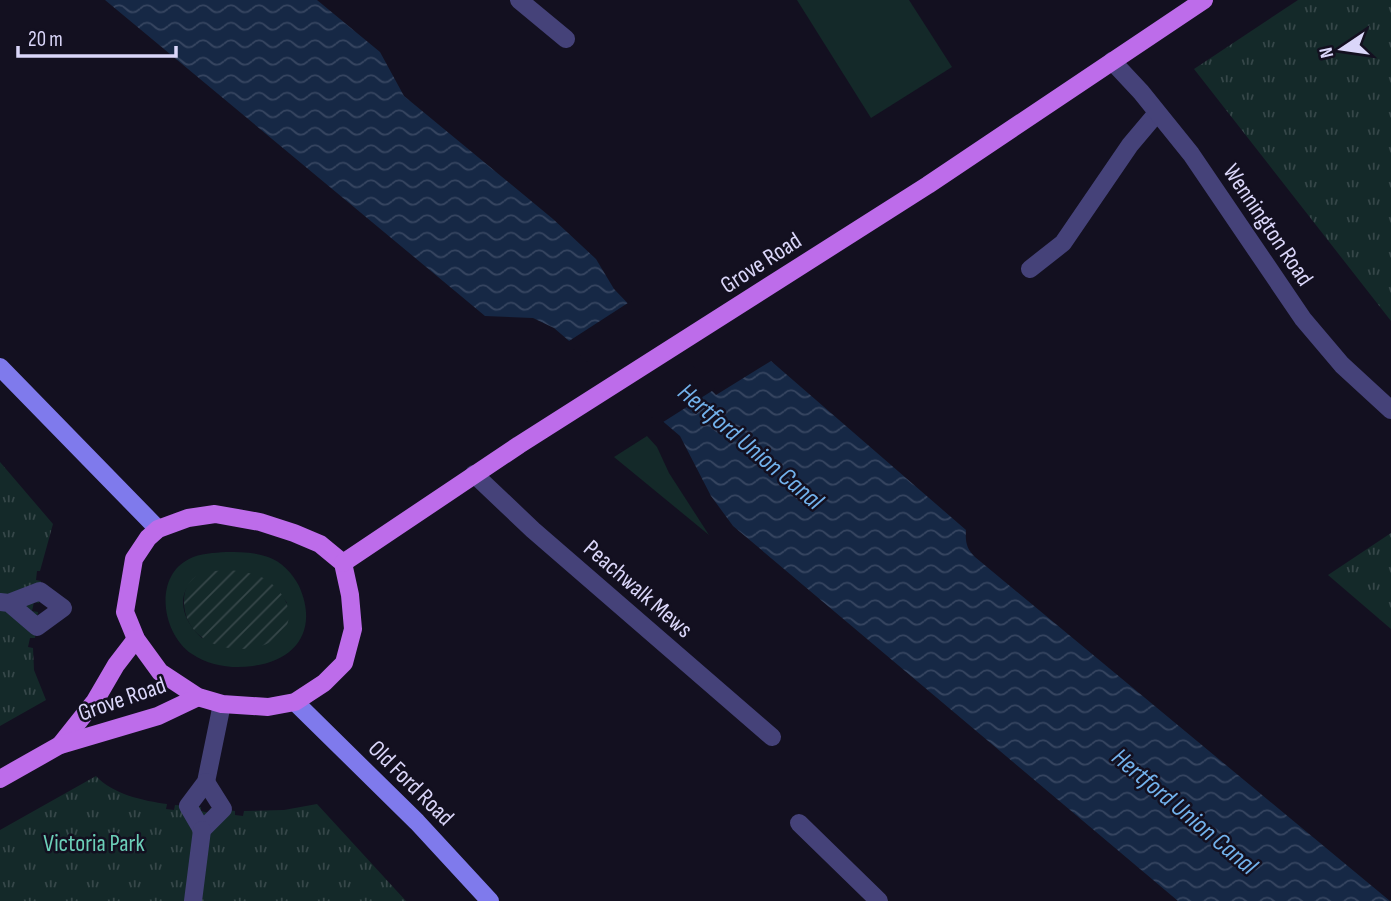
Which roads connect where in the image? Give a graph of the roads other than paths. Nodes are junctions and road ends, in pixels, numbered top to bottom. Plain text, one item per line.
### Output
1 (519, 0) edge
2 (1204, 0) edge
3 (566, 39) dead end
4 (1112, 61) junction
5 (1157, 113) junction
6 (1030, 269) dead end
7 (0, 367) edge
8 (1391, 410) edge
9 (474, 474) junction
10 (158, 529) junction
11 (343, 563) junction
12 (136, 639) junction
13 (198, 696) junction
14 (295, 702) junction
15 (222, 704) junction
16 (772, 737) dead end
17 (60, 745) junction
18 (0, 779) edge
19 (205, 782) junction
20 (799, 823) dead end
21 (202, 830) junction
22 (192, 901) edge
23 (490, 901) edge
24 (880, 901) edge

1 - 3 street
2 - 4 main road, Grove Road
4 - 5 street, Wennington Road
4 - 9 main road, Grove Road
5 - 6 street
5 - 8 street, Wennington Road
7 - 10 main road
9 - 11 main road, Grove Road
9 - 16 street, Peachwalk Mews
10 - 11 main road
10 - 12 main road, Grove Road
11 - 14 main road, Grove Road
12 - 13 main road, Grove Road
12 - 17 main road, Grove Road
13 - 15 main road, Grove Road
13 - 17 main road, Grove Road
14 - 15 main road, Grove Road
14 - 23 main road, Old Ford Road
15 - 19 street
17 - 18 main road, Grove Road
19 - 21 street
19 - 21 street
20 - 24 street
21 - 22 street

